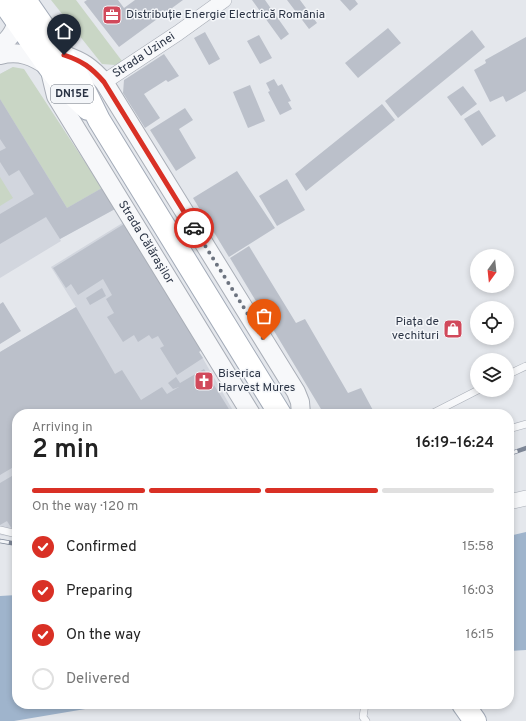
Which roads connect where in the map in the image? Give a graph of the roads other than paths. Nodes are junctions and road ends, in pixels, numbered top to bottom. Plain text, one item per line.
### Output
1 (2, 0) edge
2 (224, 0) edge
3 (22, 12) edge
4 (0, 46) edge
5 (0, 55) edge
6 (56, 61) junction
7 (104, 82) junction
8 (526, 366) edge
9 (514, 372) edge
10 (470, 394) edge
11 (248, 409) edge
12 (277, 409) edge
13 (301, 409) edge
14 (441, 409) edge
15 (526, 424) edge
16 (514, 428) edge
17 (526, 498) edge
18 (514, 501) edge
19 (0, 530) edge
20 (12, 533) edge
21 (364, 709) edge
22 (466, 709) edge
23 (366, 721) edge
24 (474, 721) edge

1 - 3 main road, Strada Călărașilor / DN15E
2 - 7 street, Strada Uzinei
3 - 4 street
3 - 6 main road, Strada Călărașilor / DN15E
5 - 6 street, Strada Uzinei
6 - 7 street, Strada Uzinei
6 - 11 street, Strada Călărașilor
6 - 12 main road, Strada Călărașilor / DN15E
7 - 13 street
8 - 9 lane
10 - 14 lane
15 - 16 lane
17 - 18 street
19 - 20 lane
21 - 23 lane
22 - 24 main road

